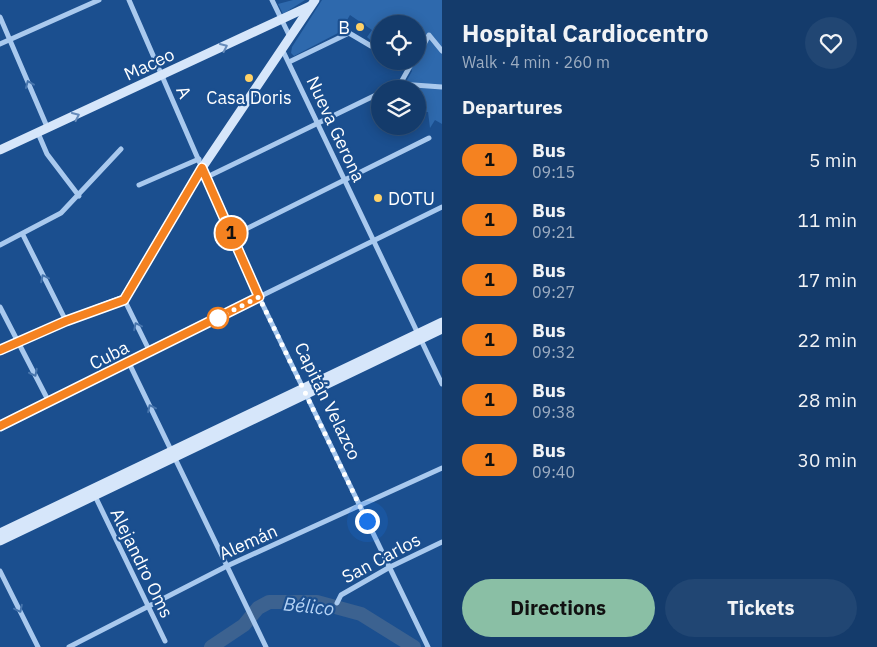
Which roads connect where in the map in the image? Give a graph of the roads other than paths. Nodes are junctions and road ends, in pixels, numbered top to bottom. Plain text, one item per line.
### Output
1 (99, 0) edge
2 (129, 0) edge
3 (272, 0) edge
4 (313, 3) edge
5 (0, 17) edge
6 (281, 20) junction
7 (290, 38) junction
8 (10, 39) junction
9 (426, 41) edge
10 (0, 44) edge
11 (370, 46) dead end
12 (282, 49) junction
13 (442, 51) edge
14 (289, 62) junction
15 (162, 76) junction
16 (426, 86) edge
17 (442, 87) edge
18 (371, 97) edge
19 (318, 123) junction
20 (48, 129) junction
21 (38, 134) junction
22 (429, 138) dead end
23 (122, 149) dead end
24 (0, 150) edge
25 (200, 164) junction
26 (206, 177) junction
27 (345, 180) junction
28 (139, 185) dead end
29 (80, 196) junction
30 (442, 207) edge
31 (23, 235) junction
32 (232, 236) junction
33 (374, 241) junction
34 (0, 245) edge
35 (259, 297) junction
36 (124, 300) junction
37 (0, 307) edge
38 (66, 321) junction
39 (442, 322) edge
40 (442, 329) edge
41 (419, 337) junction
42 (18, 342) junction
43 (0, 350) edge
44 (150, 352) junction
45 (130, 363) junction
46 (442, 384) edge
47 (305, 391) junction
48 (49, 403) junction
49 (0, 426) edge
50 (174, 455) junction
51 (442, 468) edge
52 (95, 496) junction
53 (360, 505) junction
54 (0, 533) edge
55 (0, 541) edge
56 (442, 542) edge
57 (227, 566) junction
58 (390, 567) junction
59 (0, 570) edge
60 (337, 603) dead end
61 (148, 606) junction
62 (165, 641) dead end
63 (38, 647) edge
64 (69, 647) edge
65 (266, 647) edge
66 (428, 647) edge

1 - 8 street
2 - 15 street, A
3 - 6 street
4 - 6 main road, Maceo
4 - 7 main road
5 - 8 street
6 - 7 street
15 -> 6 main road, Maceo
7 - 12 main road
8 - 10 street
20 -> 8 street
9 - 13 street
11 - 14 street
12 - 14 street, Nueva Gerona
12 - 25 main road
14 - 19 street, Nueva Gerona
20 -> 15 main road, Maceo
15 - 25 street, A
16 - 17 street
18 - 19 street
19 - 26 street
19 - 27 street, Nueva Gerona
20 - 21 main road, Maceo
21 - 24 main road, Maceo
21 - 29 street
22 - 27 street
23 - 29 street
25 - 26 main road, Capitán Velazco
25 - 28 street
25 - 36 main road
26 - 32 main road, Capitán Velazco
27 - 32 street
27 - 33 street, Nueva Gerona
29 - 31 street
30 - 33 street
31 - 34 street
38 -> 31 street
32 - 35 main road, Capitán Velazco
33 - 35 street
33 - 41 street, Nueva Gerona
35 - 44 main road, Cuba
35 - 47 street, Capitán Velazco
36 - 38 main road
44 -> 36 street
37 - 42 street
38 - 42 main road
39 - 41 main road
40 - 41 main road
41 - 46 street, Nueva Gerona
41 - 47 main road
42 - 43 main road
42 -> 48 street
44 - 45 main road, Cuba
45 - 48 main road, Cuba
50 -> 45 street
47 - 50 main road
47 - 53 street, Capitán Velazco
48 - 49 main road, Cuba
50 - 52 main road
50 - 54 main road
50 - 57 street
51 - 53 street, Alemán
52 - 55 main road
52 - 61 street, Alejandro Oms
53 - 57 street, Alemán
53 - 58 street, Capitán Velazco
56 - 58 street, San Carlos
57 - 61 street, Alemán
57 - 65 street
58 - 60 street, San Carlos
58 - 66 street, Capitán Velazco
59 -> 63 street
61 - 62 street, Alejandro Oms
61 - 64 street, Alemán

